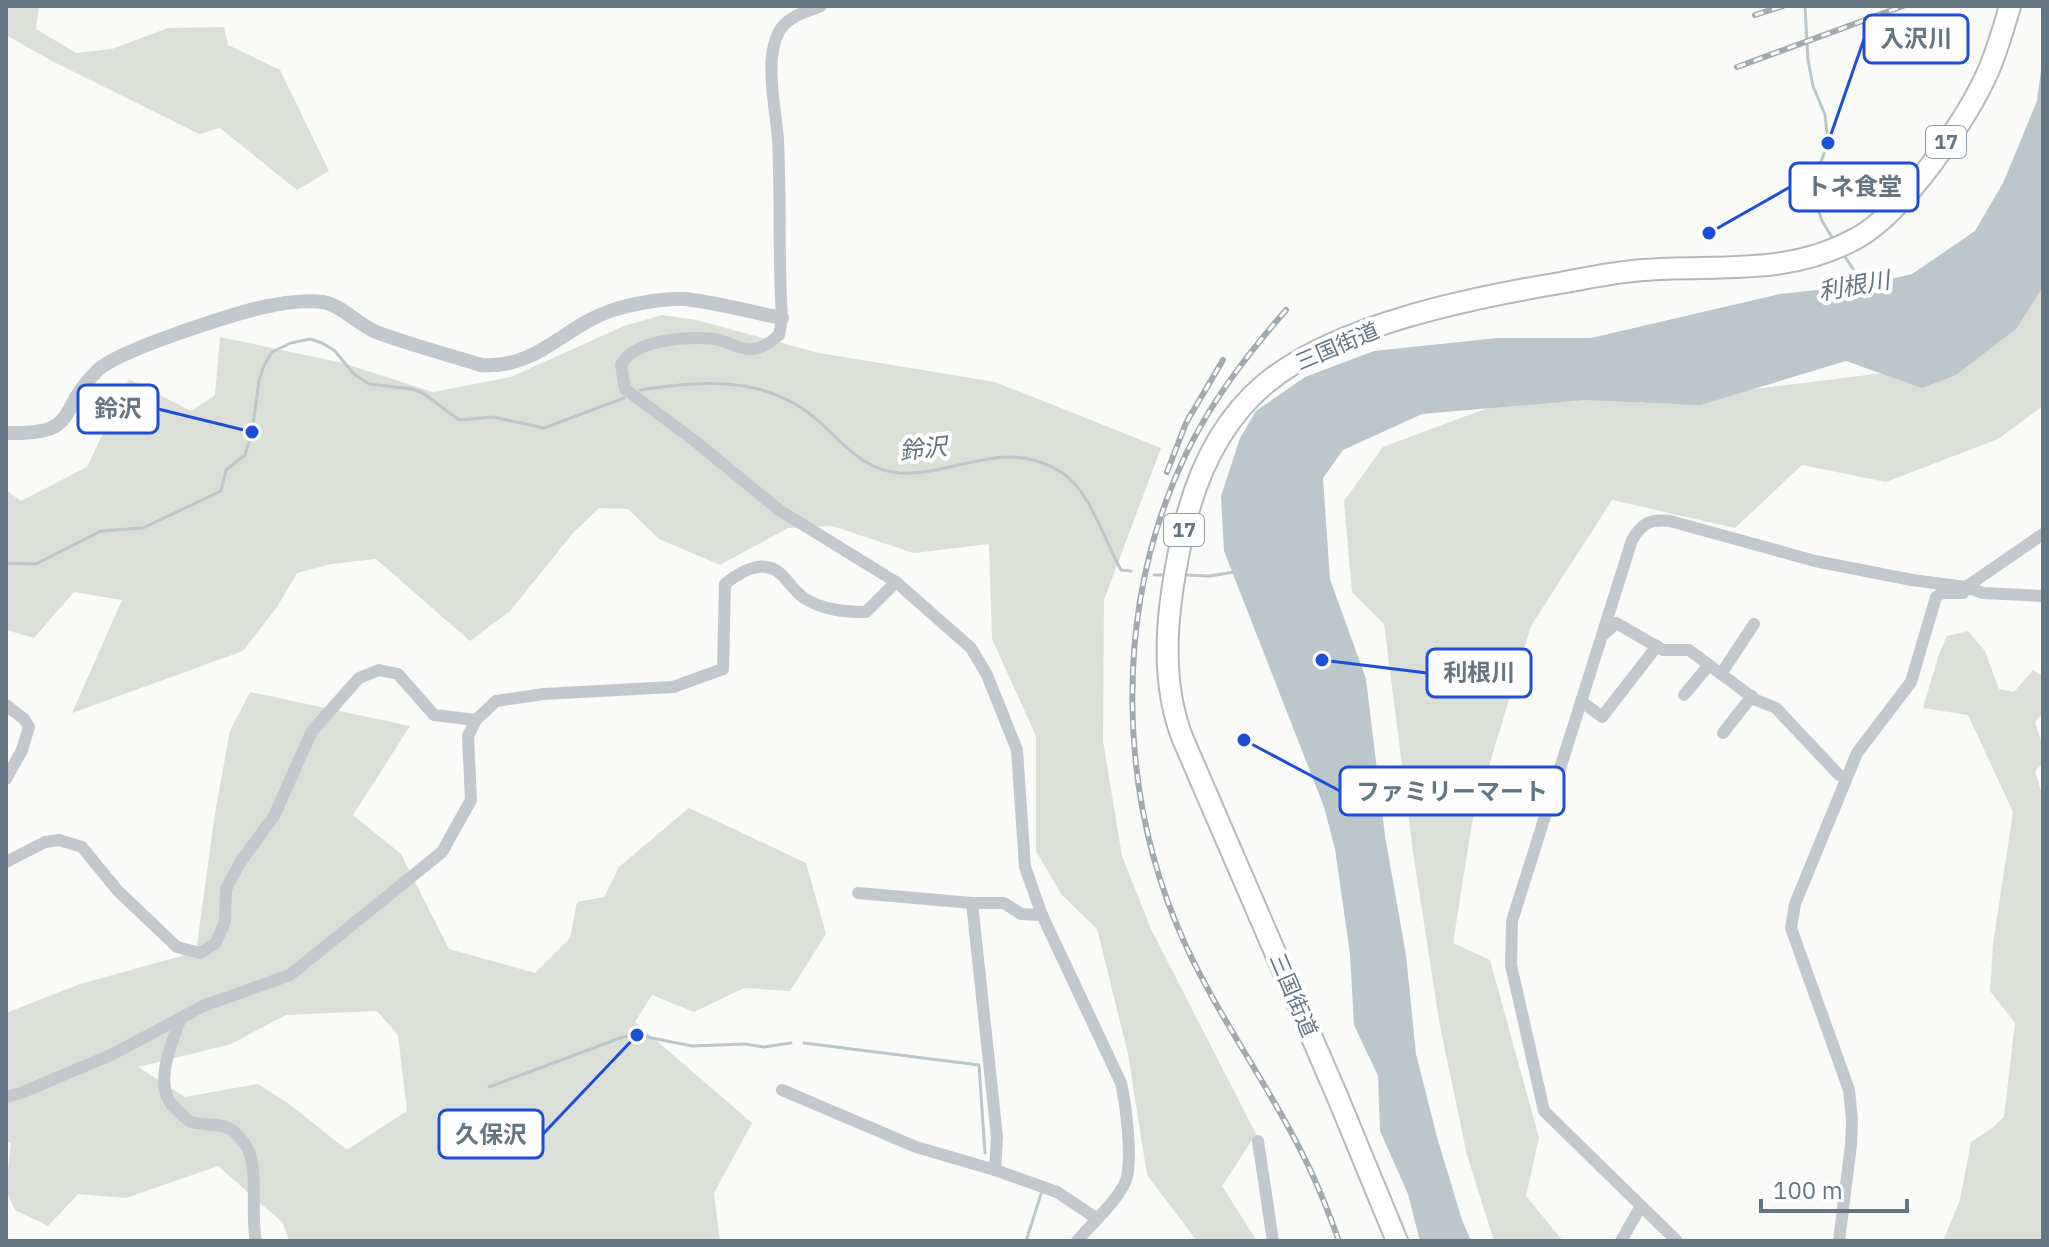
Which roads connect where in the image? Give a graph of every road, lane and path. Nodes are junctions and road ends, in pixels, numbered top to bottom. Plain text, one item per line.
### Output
1 (821, 6) edge
2 (2010, 6) edge
3 (782, 318) junction
4 (6, 433) edge
5 (2043, 534) edge
6 (896, 582) junction
7 (1966, 587) junction
8 (2043, 596) edge
9 (1754, 624) dead end
10 (1601, 638) junction
11 (1657, 646) junction
12 (1709, 665) junction
13 (1721, 674) junction
14 (1684, 695) dead end
15 (1752, 696) junction
16 (1581, 701) junction
17 (6, 705) edge
18 (476, 720) junction
19 (1723, 733) dead end
20 (1845, 778) junction
21 (6, 779) edge
22 (6, 862) edge
23 (858, 893) dead end
24 (972, 903) junction
25 (1042, 915) junction
26 (181, 1018) junction
27 (782, 1090) dead end
28 (6, 1097) edge
29 (1258, 1141) dead end
30 (995, 1170) junction
31 (1641, 1206) junction
32 (1096, 1218) junction
33 (256, 1241) edge
34 (1077, 1241) edge
35 (1273, 1241) edge
36 (1397, 1241) edge
37 (1621, 1241) edge
38 (1677, 1241) edge
39 (1839, 1241) edge

1 - 3 street
2 - 36 highway, 三国街道 / 17
3 - 4 street
3 - 6 street
5 - 7 street
6 - 18 street
6 - 25 street
7 - 8 street
7 - 10 street
7 - 20 street
9 - 13 street
10 - 11 street
10 - 16 street
11 - 12 street
11 - 16 street
12 - 13 street
12 - 14 street
13 - 15 street
15 - 19 street
15 - 20 street
16 - 31 street
17 - 21 street
18 - 22 street
18 - 26 street
20 - 39 street
23 - 24 street
24 - 25 street
24 - 30 street
25 - 32 street
26 - 28 street
26 - 33 street
27 - 30 street
29 - 35 street
30 - 32 street
31 - 37 street
31 - 38 street
32 - 34 street

